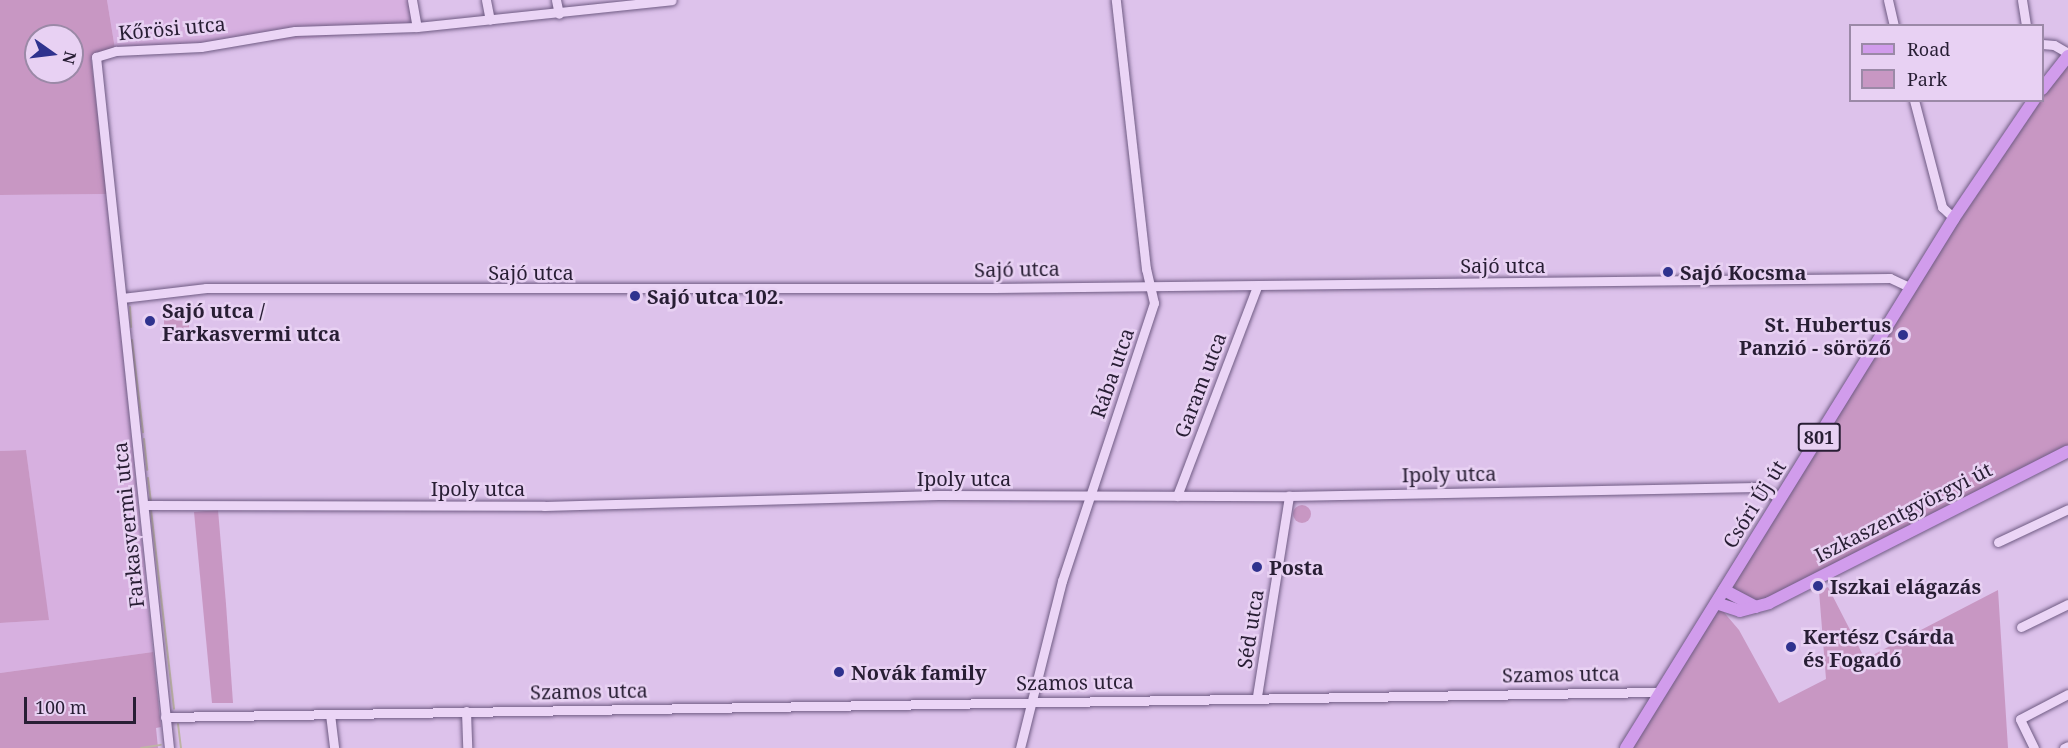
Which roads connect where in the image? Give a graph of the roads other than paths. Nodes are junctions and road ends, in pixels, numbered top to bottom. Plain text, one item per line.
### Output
1 (412, 0) edge
2 (486, 0) edge
3 (556, 0) edge
4 (672, 0) edge
5 (1116, 0) edge
6 (1888, 0) edge
7 (627, 2) edge
8 (2024, 3) edge
9 (559, 14) junction
10 (489, 20) junction
11 (1894, 24) edge
12 (2026, 24) edge
13 (417, 27) junction
14 (2044, 44) edge
15 (2068, 54) edge
16 (2044, 88) edge
17 (1915, 102) edge
18 (2033, 102) edge
19 (1954, 218) junction
20 (1152, 284) junction
21 (1257, 286) junction
22 (1911, 288) junction
23 (122, 298) junction
24 (2068, 451) edge
25 (1090, 496) junction
26 (1177, 496) junction
27 (1289, 496) junction
28 (1781, 498) junction
29 (144, 505) junction
30 (2068, 509) edge
31 (1998, 542) dead end
32 (1724, 590) junction
33 (1716, 603) junction
34 (2068, 603) edge
35 (1756, 607) junction
36 (2021, 627) dead end
37 (1661, 692) junction
38 (2068, 694) edge
39 (1257, 696) junction
40 (1030, 700) junction
41 (466, 711) junction
42 (330, 714) junction
43 (165, 717) junction
44 (2068, 746) edge
45 (169, 748) edge
46 (334, 748) edge
47 (467, 748) edge
48 (1020, 748) edge
49 (1626, 748) edge
50 (2034, 748) edge
51 (2064, 748) edge

1 - 13 street
2 - 10 street
3 - 9 street
4 - 7 street, Kőrösi utca
5 - 20 street, Rába utca
6 - 11 street
7 - 9 street, Kőrösi utca
8 - 12 street
9 - 10 street, Kőrösi utca
10 - 13 street, Kőrösi utca
13 - 23 street, Kőrösi utca
14 - 15 street
15 - 16 main road
17 - 19 street
18 - 19 main road, Csóri Új út / 801
19 - 22 main road, Csóri Új út / 801
20 - 21 street, Sajó utca
20 - 23 street, Sajó utca
20 - 25 street, Rába utca
21 - 22 street, Sajó utca
21 - 26 street, Garam utca
22 - 28 main road, Csóri Új út / 801
23 - 29 street, Farkasvermi utca
24 - 35 main road, Iszkaszentgyörgyi út
25 - 26 street, Ipoly utca
25 - 29 street, Ipoly utca
25 - 40 street, Rába utca
26 - 27 street, Ipoly utca
27 - 28 street, Ipoly utca
27 - 39 street, Séd utca
28 - 32 main road, Csóri Új út / 801
29 - 43 street, Farkasvermi utca
30 - 31 street
32 - 33 main road, Csóri Új út / 801
32 - 35 main road
33 - 35 main road, Iszkaszentgyörgyi út
33 - 37 main road, Csóri Új út / 801
34 - 36 street
37 - 39 street, Szamos utca
37 - 49 main road, Csóri Új út / 801
38 - 50 street
39 - 40 street, Szamos utca
40 - 41 street, Szamos utca
40 - 48 street, Rába utca
41 - 42 street, Szamos utca
41 - 47 street
42 - 43 street, Szamos utca
42 - 46 street
43 - 45 street, Farkasvermi utca
44 - 51 street

